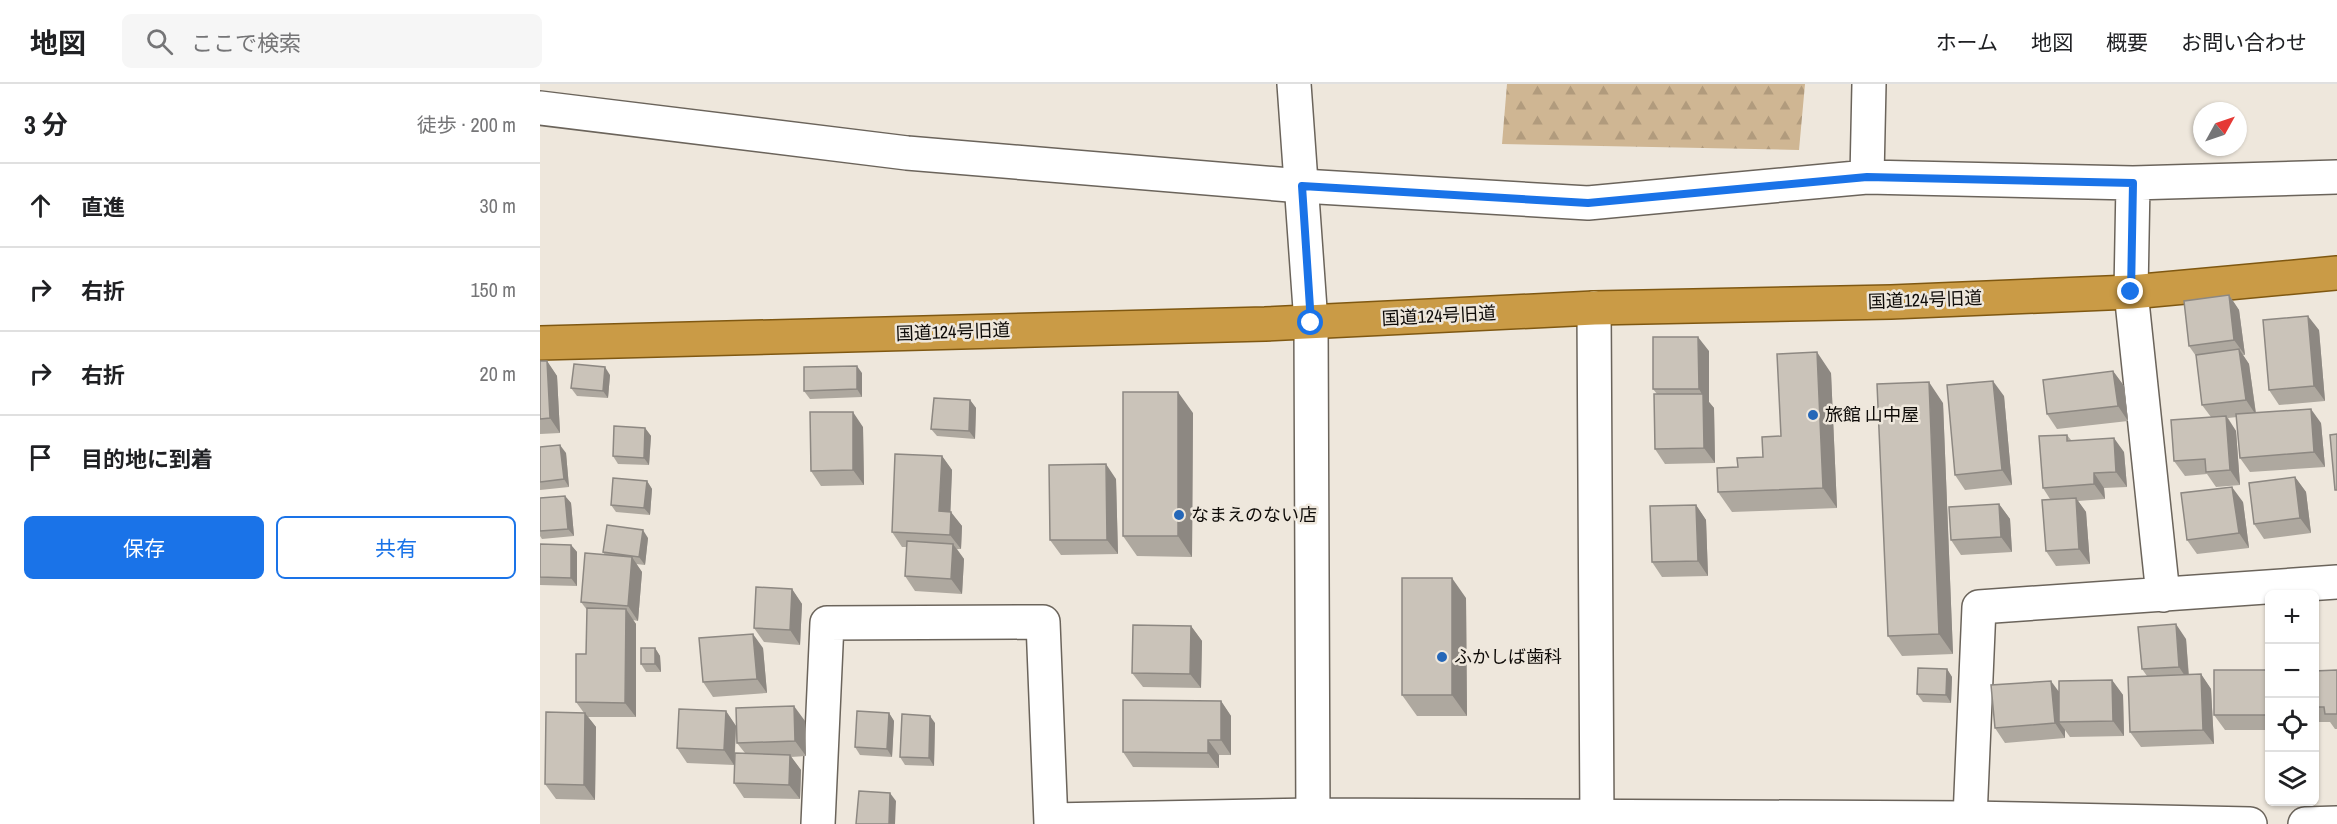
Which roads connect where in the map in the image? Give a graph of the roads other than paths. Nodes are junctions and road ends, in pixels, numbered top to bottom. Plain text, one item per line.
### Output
1 (1294, 84) edge
2 (1869, 84) edge
3 (540, 108) edge
4 (1867, 177) junction
5 (2337, 177) edge
6 (2133, 183) junction
7 (1302, 186) junction
8 (2337, 273) edge
9 (2131, 292) junction
10 (1594, 308) junction
11 (1311, 323) junction
12 (540, 344) edge
13 (2337, 582) edge
14 (2163, 595) junction
15 (1970, 818) junction
16 (1313, 819) edge
17 (1597, 821) edge
18 (1051, 822) edge
19 (2337, 823) edge
20 (818, 824) edge
21 (2250, 824) edge
22 (2306, 824) edge

1 - 7 street
2 - 4 street
3 - 7 street
4 - 6 street
4 - 7 street
5 - 6 street
6 - 9 street
7 - 11 street
8 - 9 highway, 国道124号旧道
9 - 10 highway, 国道124号旧道
9 - 14 street
10 - 11 highway, 国道124号旧道
10 - 17 street
11 - 12 highway, 国道124号旧道
11 - 16 street
13 - 14 street
14 - 15 street
15 - 17 street
15 - 21 street
16 - 17 street
16 - 18 street
18 - 20 street
19 - 22 street

